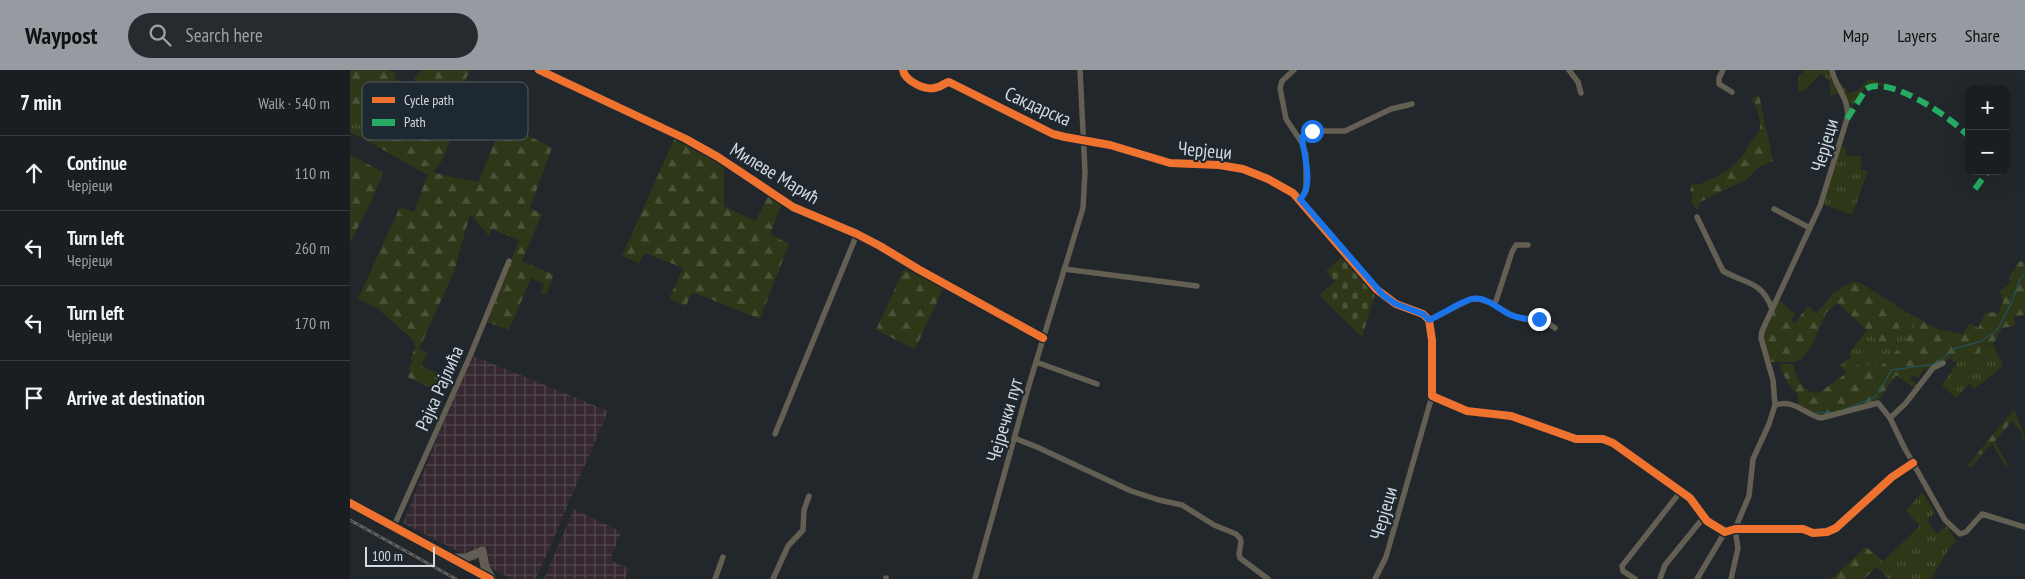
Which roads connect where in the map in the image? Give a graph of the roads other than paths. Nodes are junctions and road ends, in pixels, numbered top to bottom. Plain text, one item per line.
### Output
1 (539, 70) edge
2 (903, 70) edge
3 (1080, 70) edge
4 (1294, 70) edge
5 (1569, 70) edge
6 (1723, 70) edge
7 (1832, 70) edge
8 (1732, 92) dead end
9 (1581, 94) dead end
10 (1412, 104) dead end
11 (1083, 139) junction
12 (1302, 143) junction
13 (1300, 199) junction
14 (1774, 209) dead end
15 (1697, 217) dead end
16 (1810, 228) junction
17 (857, 234) junction
18 (1528, 245) dead end
19 (509, 260) dead end
20 (1064, 269) junction
21 (1197, 286) dead end
22 (1493, 304) junction
23 (1772, 309) junction
24 (1429, 320) junction
25 (1555, 328) dead end
26 (1043, 338) junction
27 (1036, 362) junction
28 (1943, 363) dead end
29 (1097, 384) dead end
30 (1432, 396) junction
31 (1775, 405) junction
32 (1890, 418) junction
33 (775, 434) dead end
34 (1014, 438) junction
35 (1913, 463) junction
36 (1681, 491) junction
37 (809, 496) dead end
38 (350, 503) edge
39 (1704, 517) junction
40 (394, 526) junction
41 (2025, 527) edge
42 (1735, 530) junction
43 (1725, 532) junction
44 (723, 557) dead end
45 (453, 558) junction
46 (491, 579) edge
47 (715, 579) edge
48 (773, 579) edge
49 (975, 579) edge
50 (1268, 579) edge
51 (1375, 579) edge
52 (1635, 579) edge
53 (1660, 579) edge
54 (1697, 579) edge
55 (1731, 579) edge

1 - 17 street, Милеве Мaрић
2 - 11 street, Сакдарска
3 - 11 street, Чејречки пут
4 - 12 street
5 - 9 street
6 - 8 street
7 - 16 street, Черјеци
10 - 12 street
11 - 13 street, Черјеци
11 - 20 street, Чејречки пут
12 - 13 street
13 - 24 street, Черјеци
14 - 16 street
15 - 23 street
16 - 23 street, Черјеци
17 - 26 street, Милеве Мaрић
17 - 33 street
18 - 22 street
19 - 40 street, Рајка Рајлића
20 - 21 street
20 - 26 street, Чејречки пут
22 - 24 street
22 - 25 street
23 - 31 street, Черјеци
24 - 30 street, Черјеци
26 - 27 street, Чејречки пут
27 - 29 street
27 - 34 street, Чејречки пут
28 - 32 street
30 - 36 street
30 - 51 street, Черјеци
31 - 32 street
31 - 42 street
32 - 35 street
34 - 49 street, Чејречки пут
34 - 50 street
35 - 41 street
35 - 42 street
36 - 39 street
36 - 52 street
37 - 48 street
38 - 40 main road
39 - 43 street
39 - 53 street
40 - 45 main road
42 - 43 street
42 - 55 street
43 - 54 street
44 - 47 street
45 - 46 main road
45 - 46 main road

